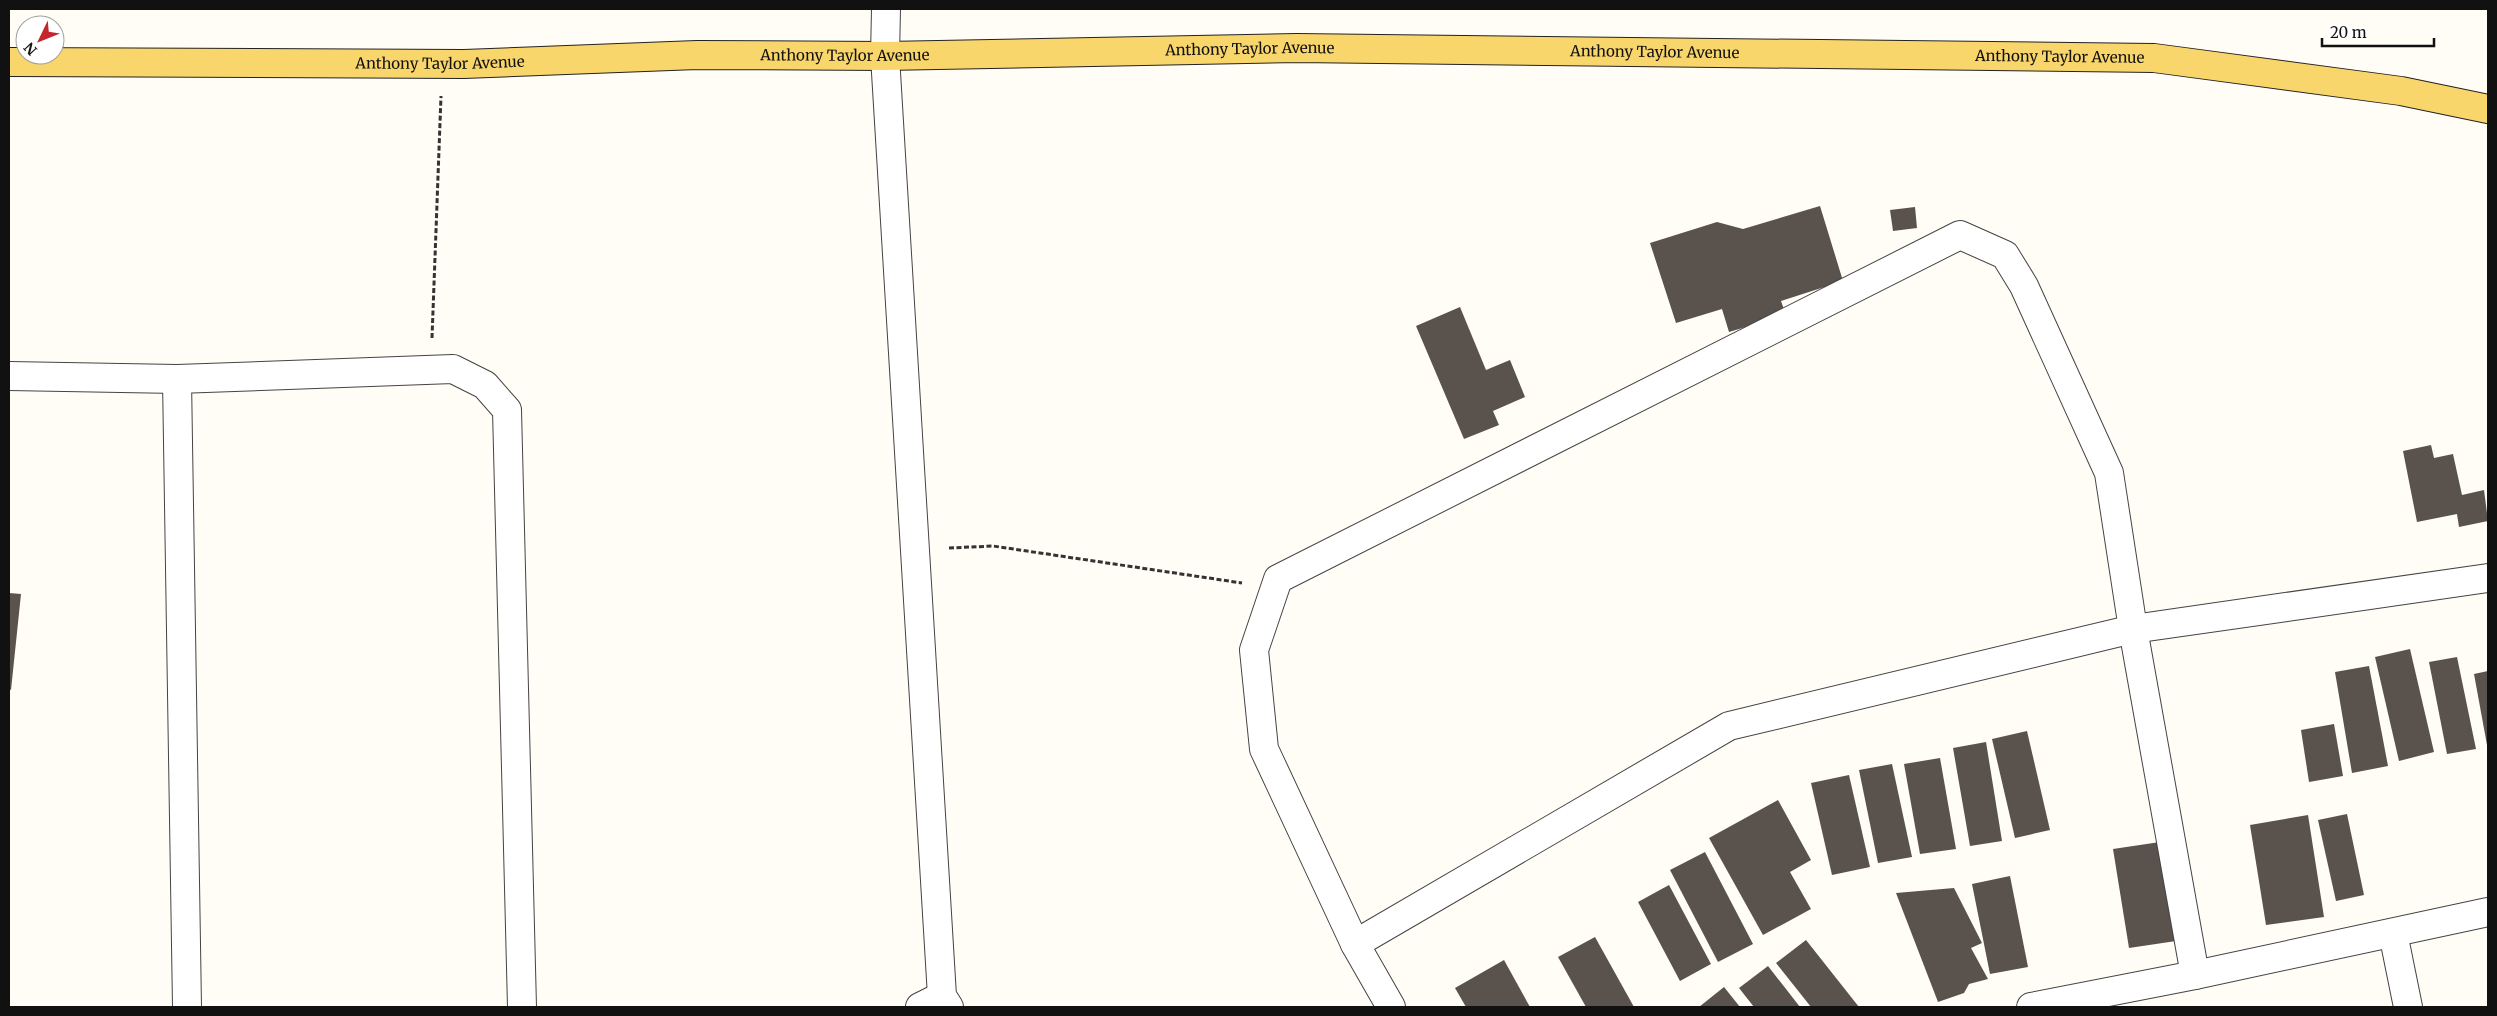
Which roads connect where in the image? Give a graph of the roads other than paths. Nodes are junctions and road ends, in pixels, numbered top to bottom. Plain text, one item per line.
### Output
1 (886, 9) edge
2 (885, 56) junction
3 (9, 62) edge
4 (2488, 110) edge
5 (9, 376) edge
6 (177, 379) junction
7 (2488, 578) edge
8 (2133, 629) junction
9 (2488, 912) edge
10 (2393, 932) junction
11 (1355, 944) junction
12 (2195, 975) junction
13 (937, 1003) edge
14 (187, 1007) edge
15 (522, 1007) edge
16 (1392, 1007) edge
17 (2031, 1007) edge
18 (2408, 1007) edge

1 - 2 street
2 - 3 main road, Anthony Taylor Avenue
2 - 4 main road, Anthony Taylor Avenue
2 - 13 street
5 - 6 street
6 - 14 street
6 - 15 street
7 - 8 street
8 - 11 street
8 - 11 street
8 - 12 street
9 - 10 street
10 - 12 street
10 - 18 street
11 - 16 street
12 - 17 street

